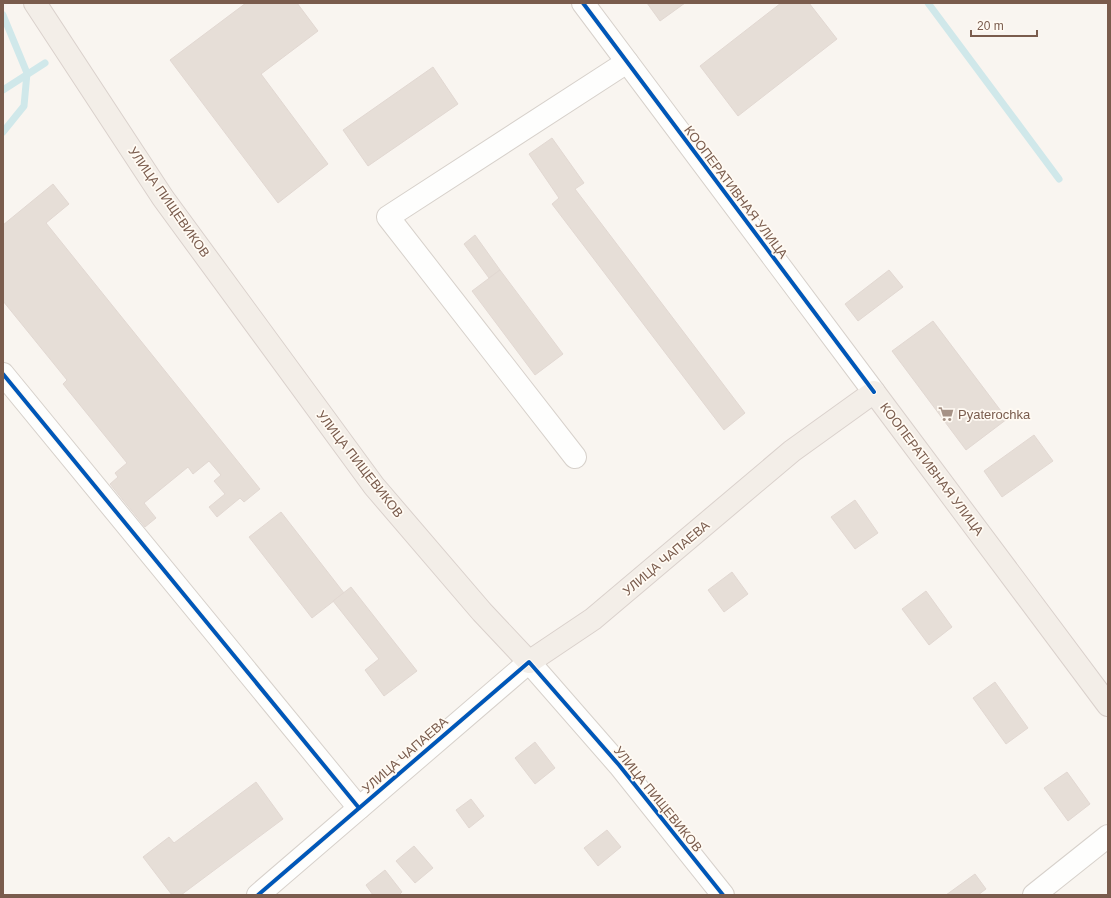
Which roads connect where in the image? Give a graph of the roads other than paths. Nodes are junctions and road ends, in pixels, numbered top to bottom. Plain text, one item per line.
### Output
1 (35, 3) edge
2 (583, 3) edge
3 (627, 62) junction
4 (3, 374) edge
5 (874, 392) junction
6 (575, 457) dead end
7 (529, 662) junction
8 (1108, 705) edge
9 (359, 808) junction
10 (1108, 836) edge
11 (258, 895) edge
12 (723, 895) edge
13 (1034, 895) edge

1 - 7 main road, УЛИЦА ПИЩЕВИКОВ
2 - 3 street, КООПЕРАТИВНАЯ УЛИЦА
3 - 5 street, КООПЕРАТИВНАЯ УЛИЦА
3 - 6 street
4 - 9 street
5 - 7 main road, УЛИЦА ЧАПАЕВА
5 - 8 main road, КООПЕРАТИВНАЯ УЛИЦА
7 - 9 street, УЛИЦА ЧАПАЕВА
7 - 12 street, УЛИЦА ПИЩЕВИКОВ
9 - 11 street, УЛИЦА ЧАПАЕВА
10 - 13 street

